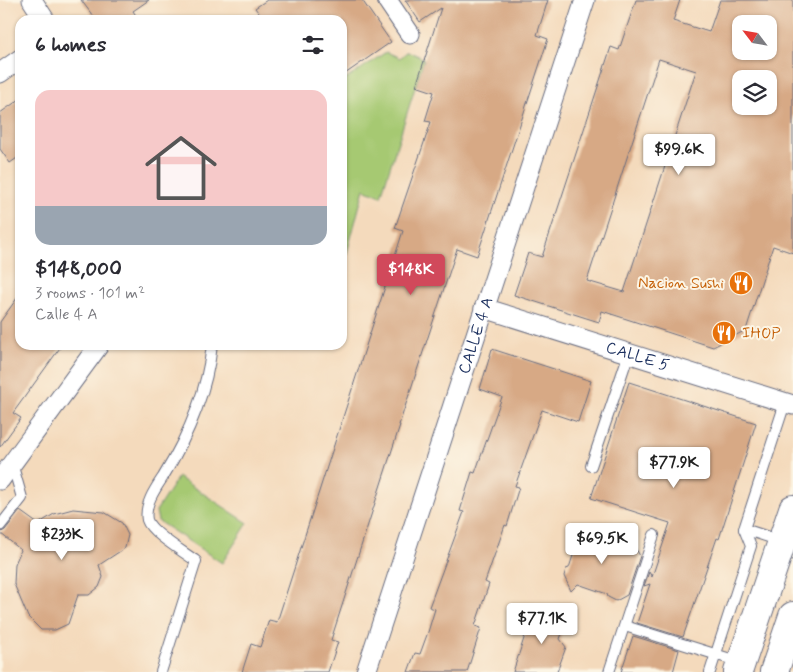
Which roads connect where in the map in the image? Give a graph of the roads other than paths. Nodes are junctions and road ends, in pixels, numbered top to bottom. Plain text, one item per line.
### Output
1 (32, 0) edge
2 (387, 0) edge
3 (585, 0) edge
4 (42, 15) edge
5 (410, 34) dead end
6 (15, 62) edge
7 (0, 73) edge
8 (484, 308) junction
9 (95, 350) edge
10 (211, 350) edge
11 (629, 353) junction
12 (789, 404) edge
13 (12, 463) junction
14 (591, 466) dead end
15 (0, 480) edge
16 (793, 509) edge
17 (0, 526) edge
18 (744, 529) junction
19 (654, 535) dead end
20 (783, 541) junction
21 (793, 616) edge
22 (625, 626) junction
23 (716, 654) junction
24 (740, 667) edge
25 (161, 672) edge
26 (366, 672) edge
27 (609, 672) edge
28 (710, 672) edge
29 (774, 672) edge

1 - 4 street
2 - 5 street
3 - 8 street, CALLE 4 A
6 - 7 street
8 - 11 street, CALLE 5
8 - 26 street, CALLE 4 A
9 - 13 street
10 - 25 lane
11 - 12 street, CALLE 5
11 - 14 lane
12 - 18 lane
13 - 15 street
13 - 17 lane
16 - 20 main road
18 - 20 lane
18 - 23 lane
19 - 22 lane
20 - 24 main road
21 - 29 main road
22 - 23 lane
22 - 27 lane
23 - 24 lane
23 - 28 lane

